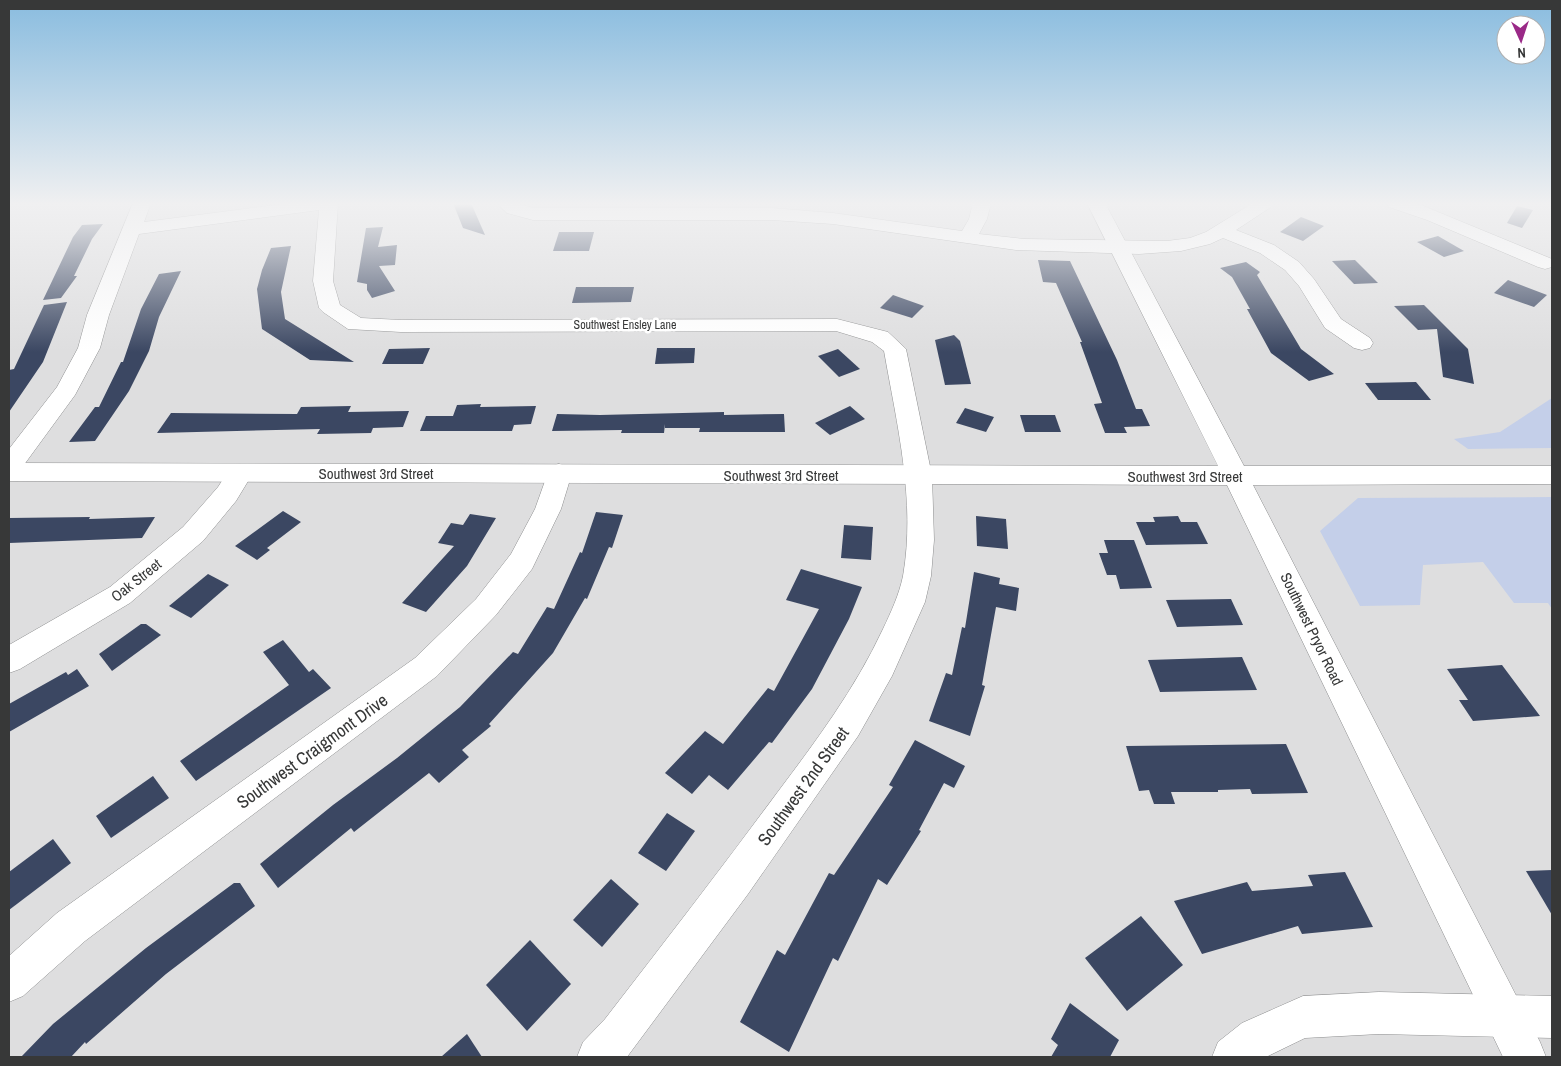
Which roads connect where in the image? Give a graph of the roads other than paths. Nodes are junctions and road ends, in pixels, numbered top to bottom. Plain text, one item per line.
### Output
1 (122, 253) edge
2 (325, 253) edge
3 (1120, 253) edge
4 (1273, 253) edge
5 (1515, 253) edge
6 (1545, 263) dead end
7 (1362, 343) dead end
8 (9, 467) edge
9 (9, 472) edge
10 (240, 473) junction
11 (559, 473) junction
12 (1552, 475) edge
13 (919, 476) junction
14 (1236, 476) junction
15 (9, 660) edge
16 (9, 982) edge
17 (1504, 1016) junction
18 (1552, 1017) edge
19 (598, 1057) edge
20 (1234, 1057) edge
21 (1525, 1057) edge

1 - 8 street
2 - 13 street, Southwest Ensley Lane
3 - 14 street, Southwest Pryor Road
4 - 7 street
5 - 6 street
9 - 10 street, Southwest 3rd Street
10 - 11 street, Southwest 3rd Street
10 - 15 street, Oak Street
11 - 13 street, Southwest 3rd Street
11 - 16 street, Southwest Craigmont Drive
12 - 14 street, Southwest 3rd Street
13 - 14 street, Southwest 3rd Street
13 - 19 street, Southwest 2nd Street
14 - 17 street, Southwest Pryor Road
17 - 18 street
17 - 20 street
17 - 21 street, Southwest Pryor Road

